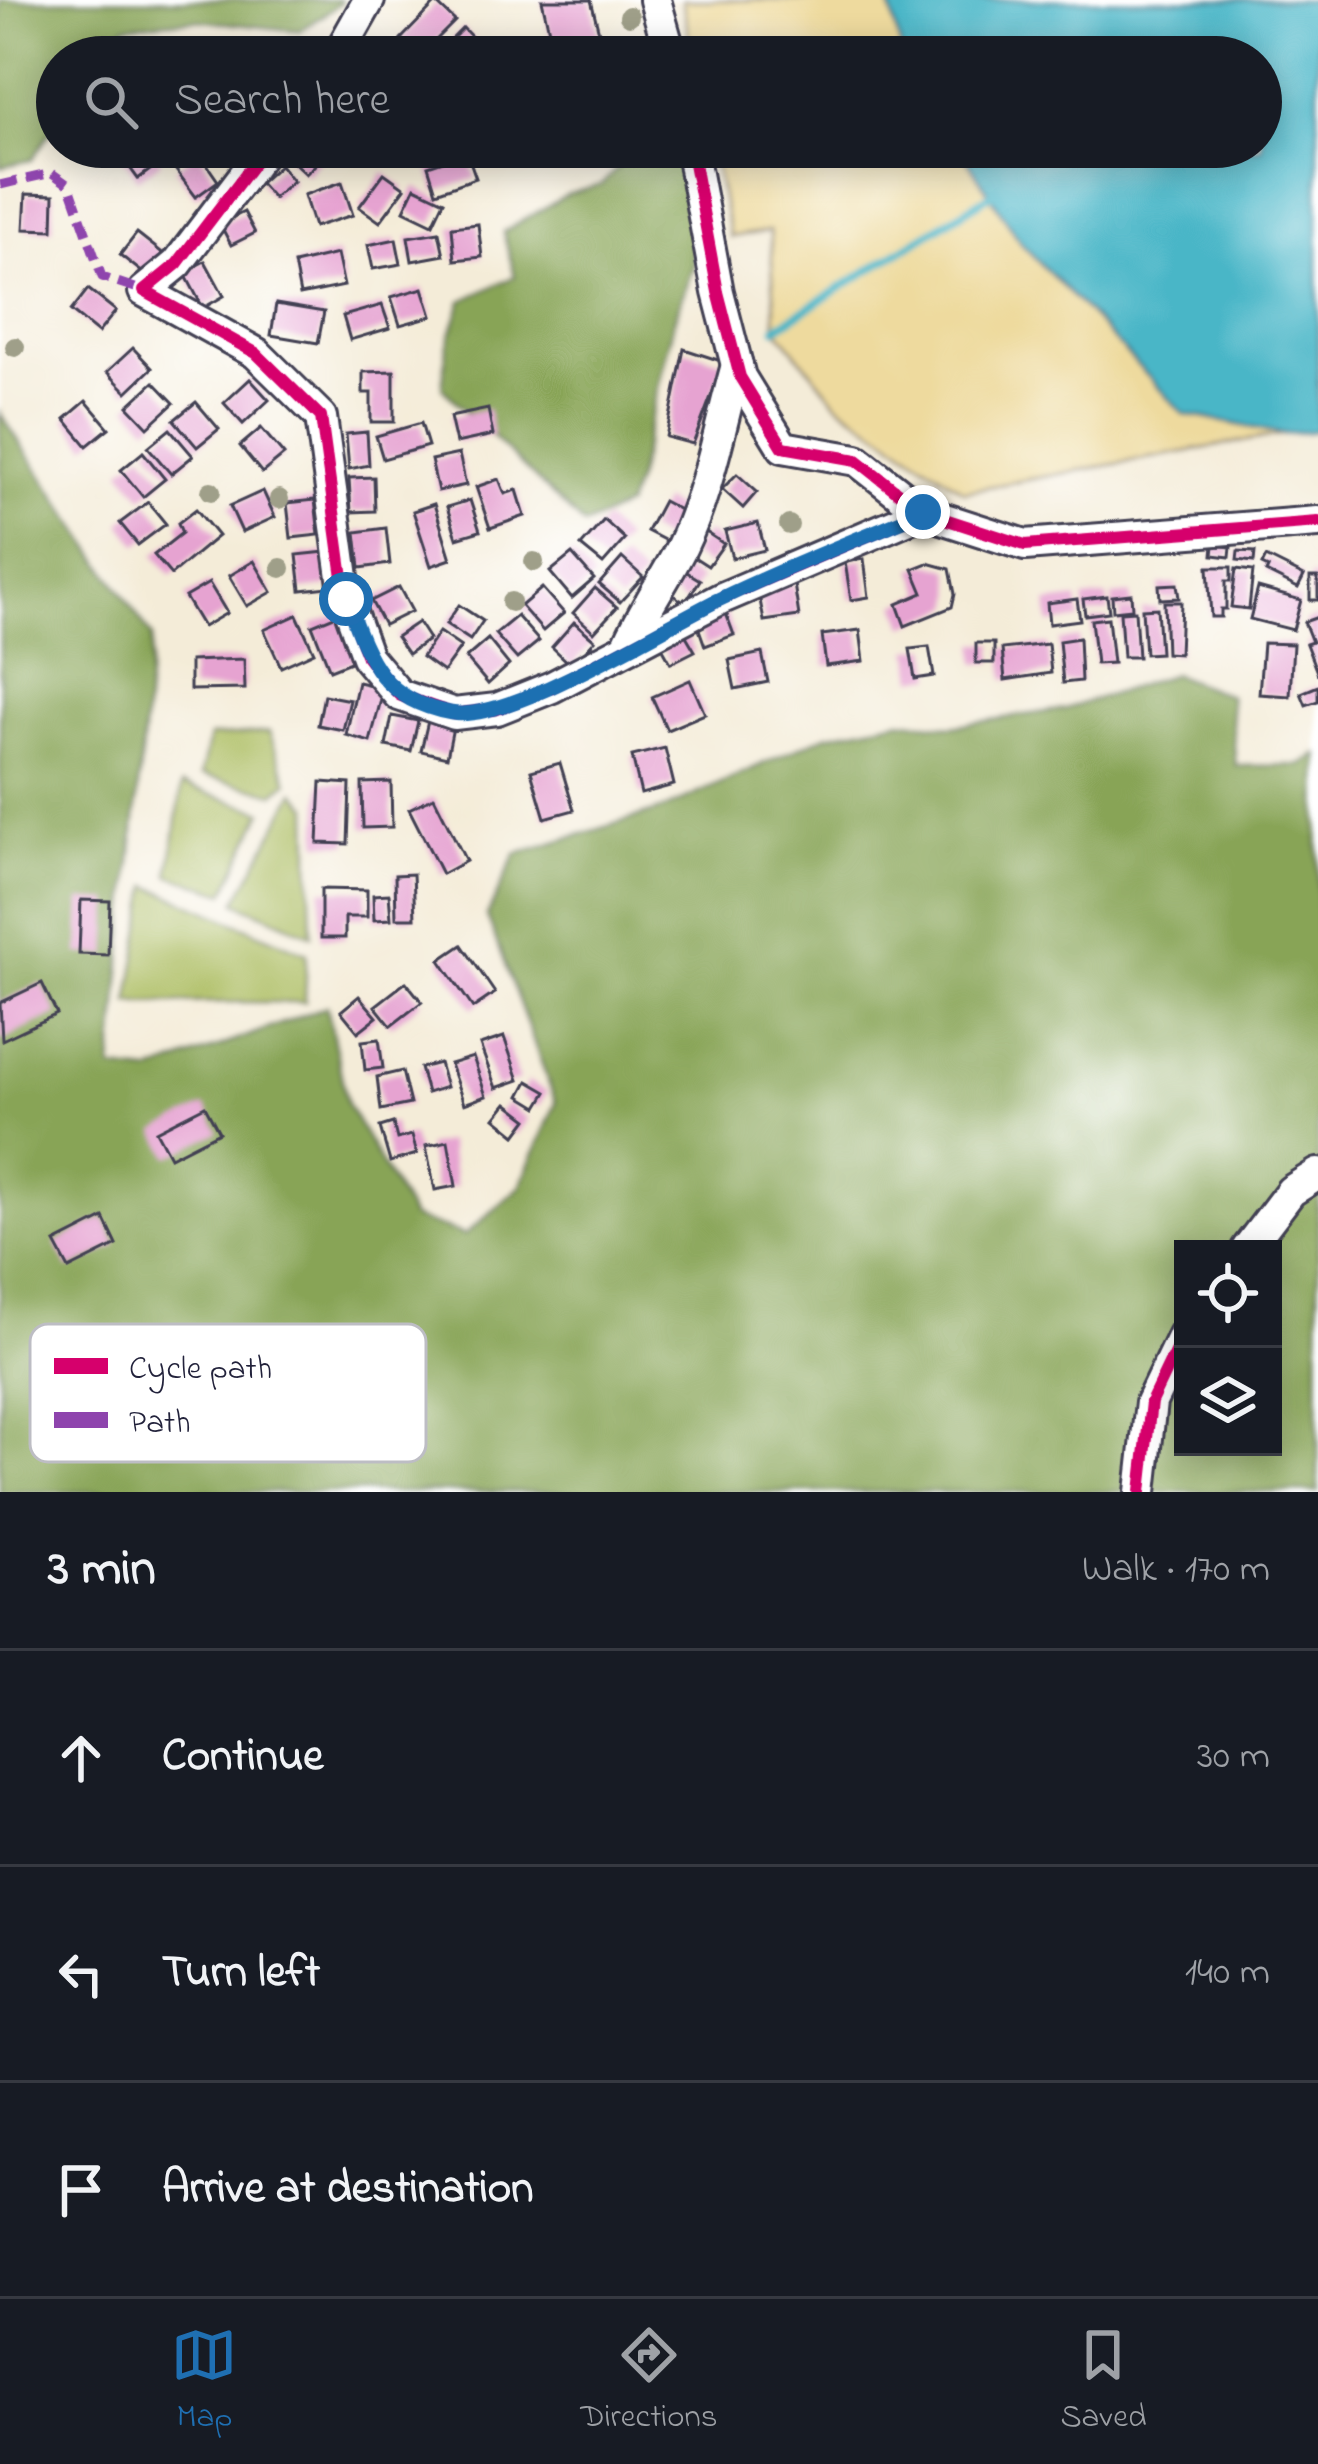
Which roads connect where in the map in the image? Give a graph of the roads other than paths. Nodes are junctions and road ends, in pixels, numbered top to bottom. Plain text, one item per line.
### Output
1 (369, 0) edge
2 (655, 0) edge
3 (349, 36) edge
4 (665, 36) edge
5 (250, 168) edge
6 (696, 168) edge
7 (736, 365) junction
8 (923, 512) junction
9 (1318, 522) edge
10 (628, 645) junction
11 (1318, 1174) edge
12 (1253, 1240) edge
13 (1176, 1348) edge
14 (1141, 1492) edge

1 - 3 street
2 - 4 street
5 - 10 street
6 - 7 street
7 - 8 street
7 - 10 street
8 - 9 street
8 - 10 street
11 - 12 street
13 - 14 street

